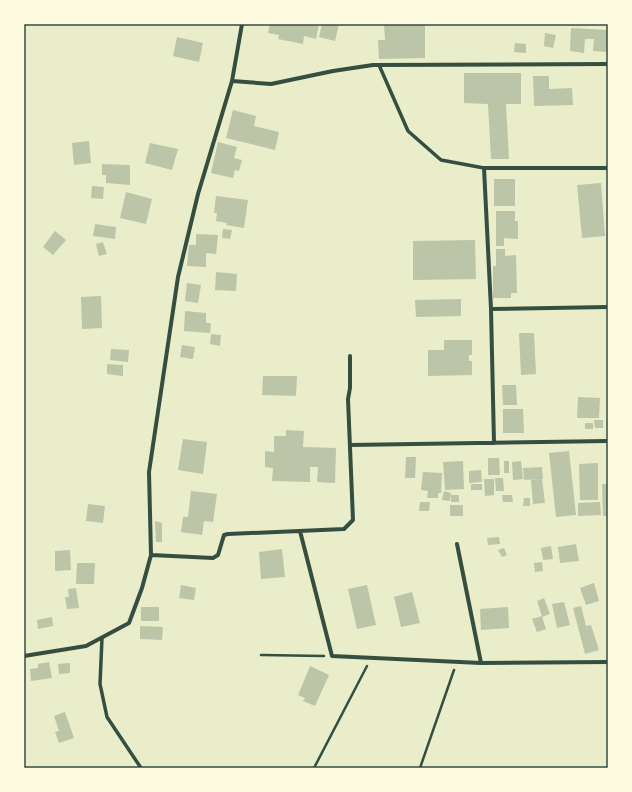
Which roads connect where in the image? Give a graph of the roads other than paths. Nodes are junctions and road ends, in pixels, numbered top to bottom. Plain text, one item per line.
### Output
1 (242, 24) edge
2 (608, 64) edge
3 (379, 65) junction
4 (232, 81) junction
5 (484, 168) junction
6 (608, 168) edge
7 (608, 307) edge
8 (491, 309) junction
9 (350, 356) dead end
10 (608, 441) edge
11 (494, 443) junction
12 (350, 445) junction
13 (300, 531) junction
14 (457, 544) dead end
15 (151, 555) junction
16 (102, 638) junction
17 (24, 656) edge
18 (608, 662) edge
19 (481, 663) junction
20 (141, 768) edge

1 - 4 street
2 - 3 street
3 - 4 street
3 - 5 street
4 - 15 street
5 - 6 street
5 - 8 street
7 - 8 street
8 - 11 street
9 - 12 street
10 - 11 street
11 - 12 street
12 - 13 street
13 - 15 street
13 - 19 street
14 - 19 street
15 - 16 street
16 - 17 street
16 - 20 street
18 - 19 street

